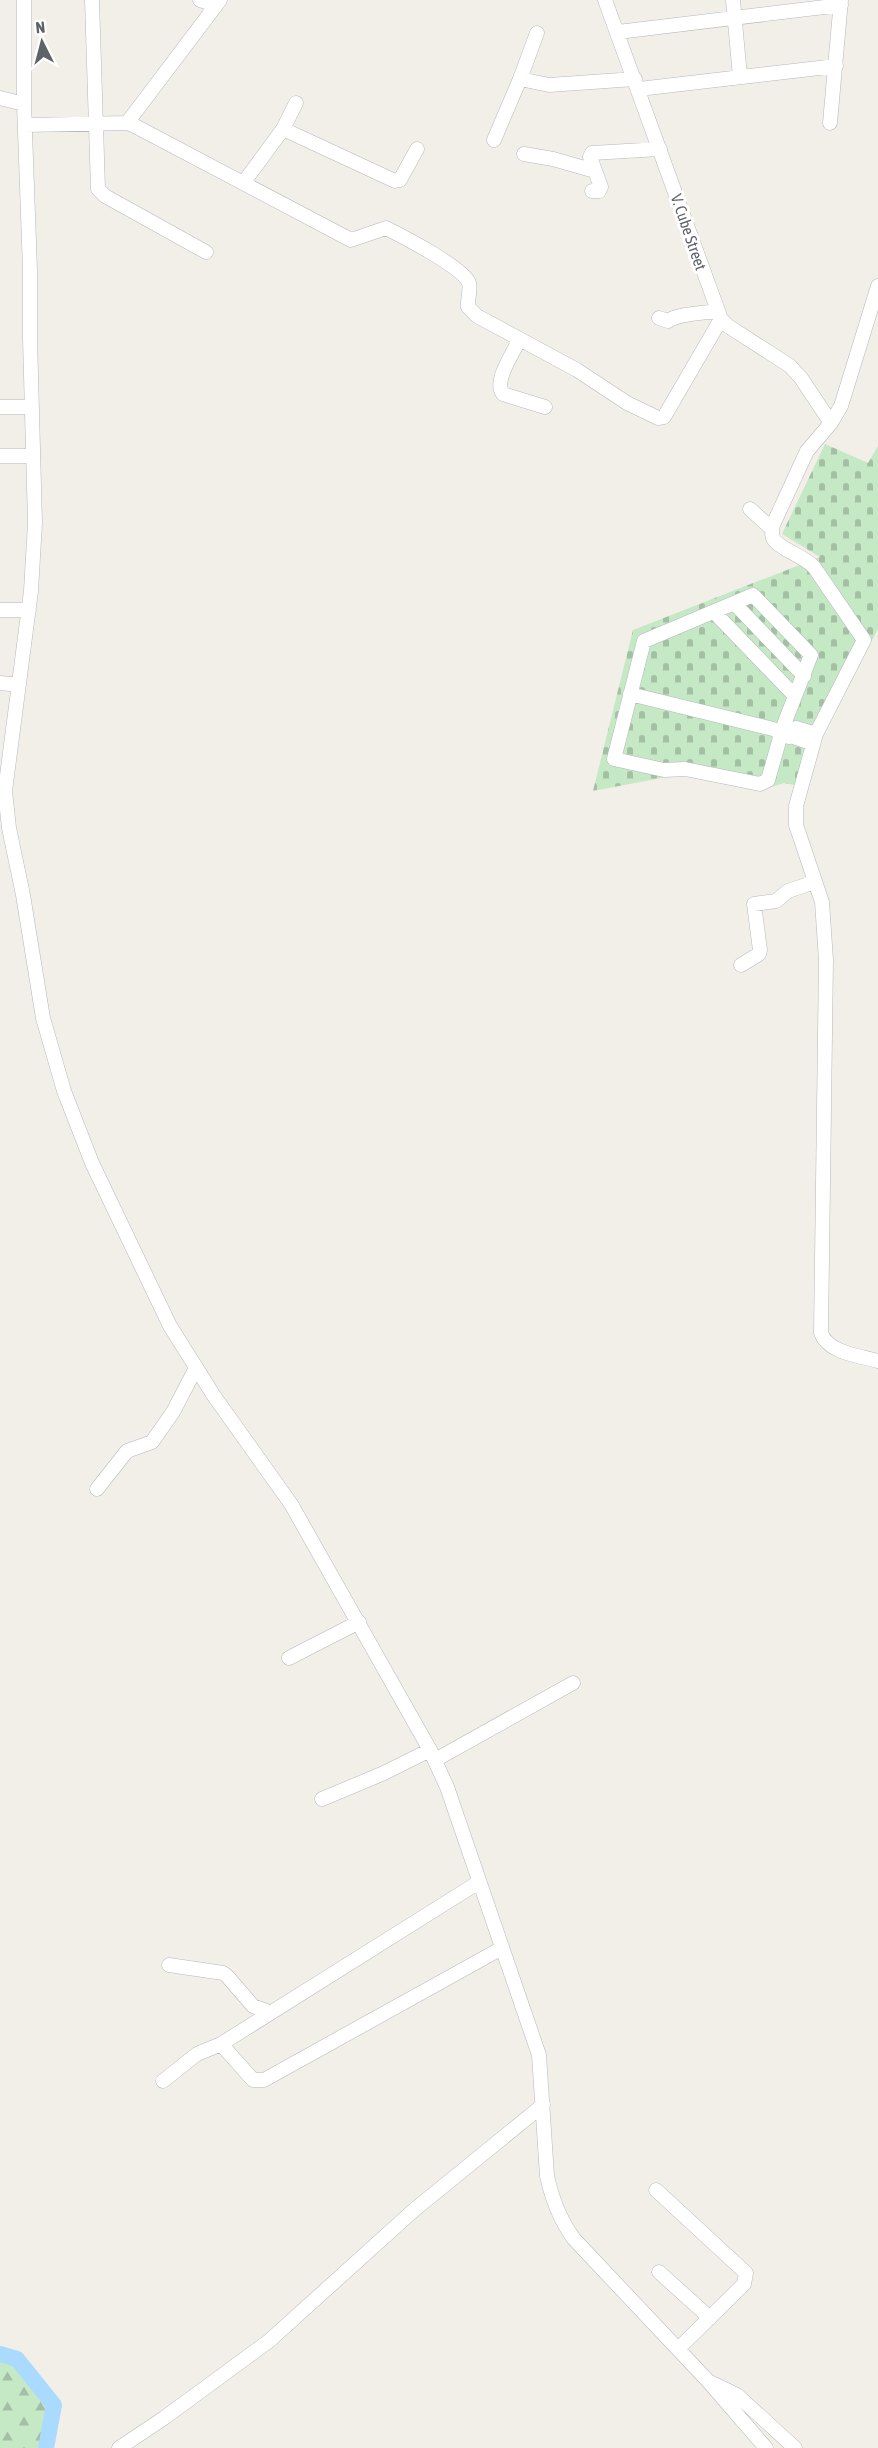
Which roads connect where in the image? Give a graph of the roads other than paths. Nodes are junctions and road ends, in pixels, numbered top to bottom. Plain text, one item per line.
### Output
1 (24, 0) edge
2 (92, 0) edge
3 (200, 0) edge
4 (605, 0) edge
5 (733, 0) edge
6 (841, 2) edge
7 (218, 3) edge
8 (735, 18) junction
9 (618, 32) junction
10 (537, 33) dead end
11 (836, 66) junction
12 (740, 77) junction
13 (520, 79) junction
14 (637, 84) junction
15 (0, 98) edge
16 (296, 103) dead end
17 (24, 104) junction
18 (127, 123) junction
19 (830, 123) dead end
20 (96, 124) junction
21 (25, 125) junction
22 (283, 129) junction
23 (494, 140) dead end
24 (417, 149) dead end
25 (660, 149) junction
26 (524, 154) dead end
27 (595, 171) junction
28 (244, 182) junction
29 (592, 192) dead end
30 (206, 252) dead end
31 (878, 286) edge
32 (719, 315) junction
33 (659, 318) dead end
34 (519, 340) junction
35 (31, 406) junction
36 (0, 407) edge
37 (545, 407) dead end
38 (831, 423) junction
39 (0, 456) edge
40 (33, 456) junction
41 (750, 509) dead end
42 (772, 529) junction
43 (735, 604) junction
44 (0, 610) edge
45 (29, 610) junction
46 (714, 612) junction
47 (804, 676) junction
48 (0, 683) edge
49 (19, 684) junction
50 (630, 694) junction
51 (795, 696) junction
52 (6, 732) edge
53 (787, 732) junction
54 (815, 739) junction
55 (2, 791) edge
56 (815, 882) junction
57 (741, 965) dead end
58 (878, 1361) edge
59 (196, 1368) junction
60 (97, 1489) dead end
61 (359, 1622) junction
62 (289, 1658) dead end
63 (573, 1683) dead end
64 (433, 1755) junction
65 (322, 1799) dead end
66 (479, 1882) junction
67 (502, 1948) junction
68 (169, 1965) dead end
69 (269, 2012) junction
70 (221, 2043) junction
71 (163, 2081) dead end
72 (543, 2105) junction
73 (656, 2190) dead end
74 (659, 2272) dead end
75 (710, 2319) junction
76 (678, 2349) junction
77 (708, 2381) junction
78 (118, 2448) edge
79 (766, 2448) edge
80 (795, 2448) edge

1 - 17 street
2 - 20 street
3 - 7 street
4 - 9 street, V. Cube Street
5 - 8 street
6 - 8 street
6 - 11 street
7 - 18 street
8 - 9 street
8 - 12 street
9 - 14 street, V. Cube Street
10 - 13 street
11 - 12 street
11 - 19 street
12 - 14 street
13 - 14 street
13 - 23 street
14 - 25 street, V. Cube Street
15 - 17 street
16 - 22 street
17 - 21 street
18 - 20 street
18 - 28 street
20 - 21 street
20 - 30 street
21 - 35 street
22 - 24 street
22 - 28 street
25 - 27 street
25 - 32 street, V. Cube Street
26 - 27 street
27 - 29 street
28 - 34 street
31 - 38 street
32 - 33 street
32 - 34 street
32 - 38 street
34 - 37 street
35 - 36 street
35 - 40 street
38 - 42 street
39 - 40 street
40 - 45 street
41 - 42 street
42 - 54 street
43 - 46 street
43 - 47 street
43 - 47 street
44 - 45 street
45 - 49 street
46 - 50 street
46 - 51 street
47 - 51 street
48 - 49 street
49 - 52 street
50 - 53 street
50 - 53 street
51 - 53 street
52 - 55 street
53 - 54 street
54 - 56 street
55 - 59 street
56 - 57 street
56 - 58 street
59 - 60 street
59 - 61 street
61 - 62 street
61 - 64 street
63 - 64 street
64 - 65 street
64 - 66 street
66 - 67 street
66 - 69 street
67 - 70 street
67 - 72 street
68 - 69 street
69 - 70 street
70 - 71 street
72 - 76 street
72 - 78 street
73 - 75 street
74 - 75 street
75 - 76 street
76 - 77 street
77 - 79 street
77 - 80 street

